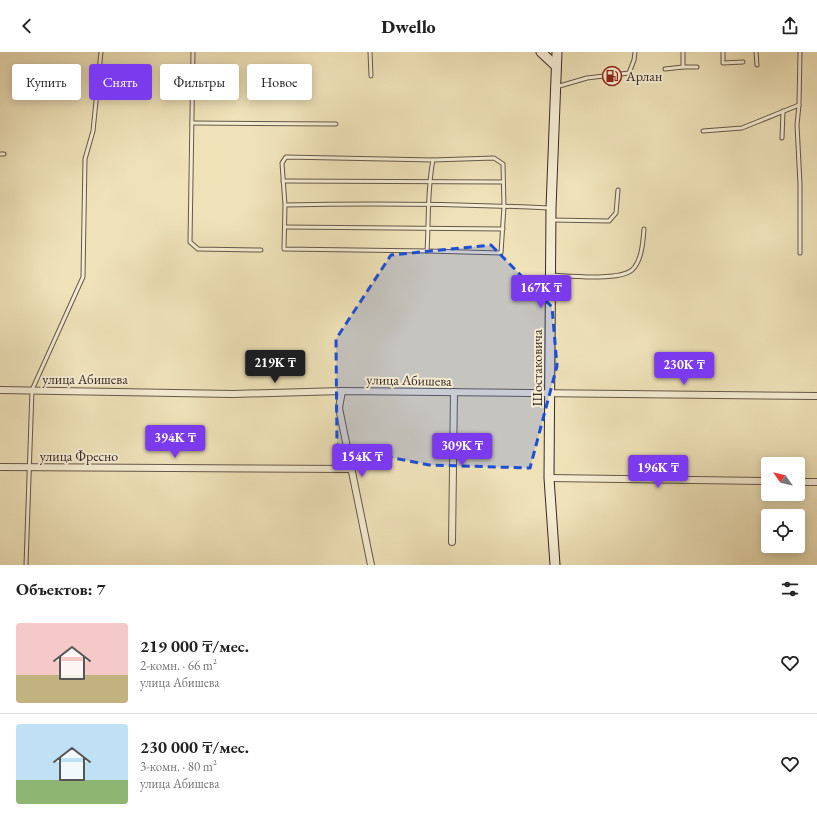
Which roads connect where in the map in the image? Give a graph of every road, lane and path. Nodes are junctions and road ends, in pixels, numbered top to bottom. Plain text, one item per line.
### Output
1 (101, 52) edge
2 (193, 52) edge
3 (370, 52) edge
4 (541, 52) edge
5 (564, 52) edge
6 (635, 52) edge
7 (683, 52) edge
8 (722, 52) edge
9 (756, 52) edge
10 (800, 52) edge
11 (556, 60) edge
12 (743, 62) dead end
13 (757, 65) dead end
14 (683, 66) junction
15 (697, 67) dead end
16 (665, 69) dead end
17 (371, 76) dead end
18 (554, 88) junction
19 (799, 105) junction
20 (783, 111) junction
21 (192, 123) junction
22 (336, 124) dead end
23 (703, 131) dead end
24 (782, 138) dead end
25 (433, 160) junction
26 (283, 181) junction
27 (503, 182) junction
28 (429, 183) junction
29 (618, 190) dead end
30 (430, 204) junction
31 (285, 205) junction
32 (504, 206) junction
33 (551, 208) junction
34 (552, 220) junction
35 (284, 227) junction
36 (429, 228) junction
37 (503, 229) junction
38 (644, 229) dead end
39 (261, 250) dead end
40 (428, 251) junction
41 (800, 253) dead end
42 (551, 276) junction
43 (0, 390) edge
44 (32, 390) junction
45 (342, 391) junction
46 (454, 392) junction
47 (551, 393) junction
48 (817, 396) edge
49 (0, 467) edge
50 (29, 467) junction
51 (351, 469) junction
52 (549, 478) junction
53 (761, 481) edge
54 (805, 482) edge
55 (817, 482) edge
56 (452, 542) dead end
57 (26, 565) edge
58 (371, 565) edge
59 (555, 565) edge

1 - 44 lane
2 - 21 lane
3 - 17 lane
4 - 11 street
5 - 11 street
6 - 18 lane
7 - 14 lane
8 - 12 lane
9 - 13 lane
10 - 19 lane
11 - 18 street, Шостаковича
14 - 15 lane
14 - 16 lane
18 - 33 street, Шостаковича
19 - 20 lane
19 - 41 lane
20 - 23 lane
20 - 24 lane
21 - 22 lane
21 - 39 lane
25 - 26 lane
25 - 27 lane
25 - 28 lane
26 - 28 lane
26 - 31 lane
27 - 28 lane
27 - 32 lane
28 - 30 lane
29 - 34 lane
30 - 31 lane
30 - 32 lane
30 - 36 lane
31 - 35 lane
32 - 33 lane
32 - 37 lane
33 - 34 street, Шостаковича
34 - 42 street, Шостаковича
35 - 36 lane
35 - 40 lane
36 - 37 lane
36 - 40 lane
37 - 40 lane
38 - 42 lane
42 - 47 street, Шостаковича
43 - 44 street, улица Абишева
44 - 45 street, улица Абишева
44 - 50 lane
45 - 46 street, улица Абишева
45 - 51 street
46 - 47 street, улица Абишева
46 - 56 street
47 - 48 street, улица Абишева
47 - 52 street, Шостаковича
49 - 50 street, улица Фресно
50 - 51 street, улица Фресно
50 - 57 lane
51 - 58 street
52 - 53 street
52 - 59 street, Шостаковича
54 - 55 street

